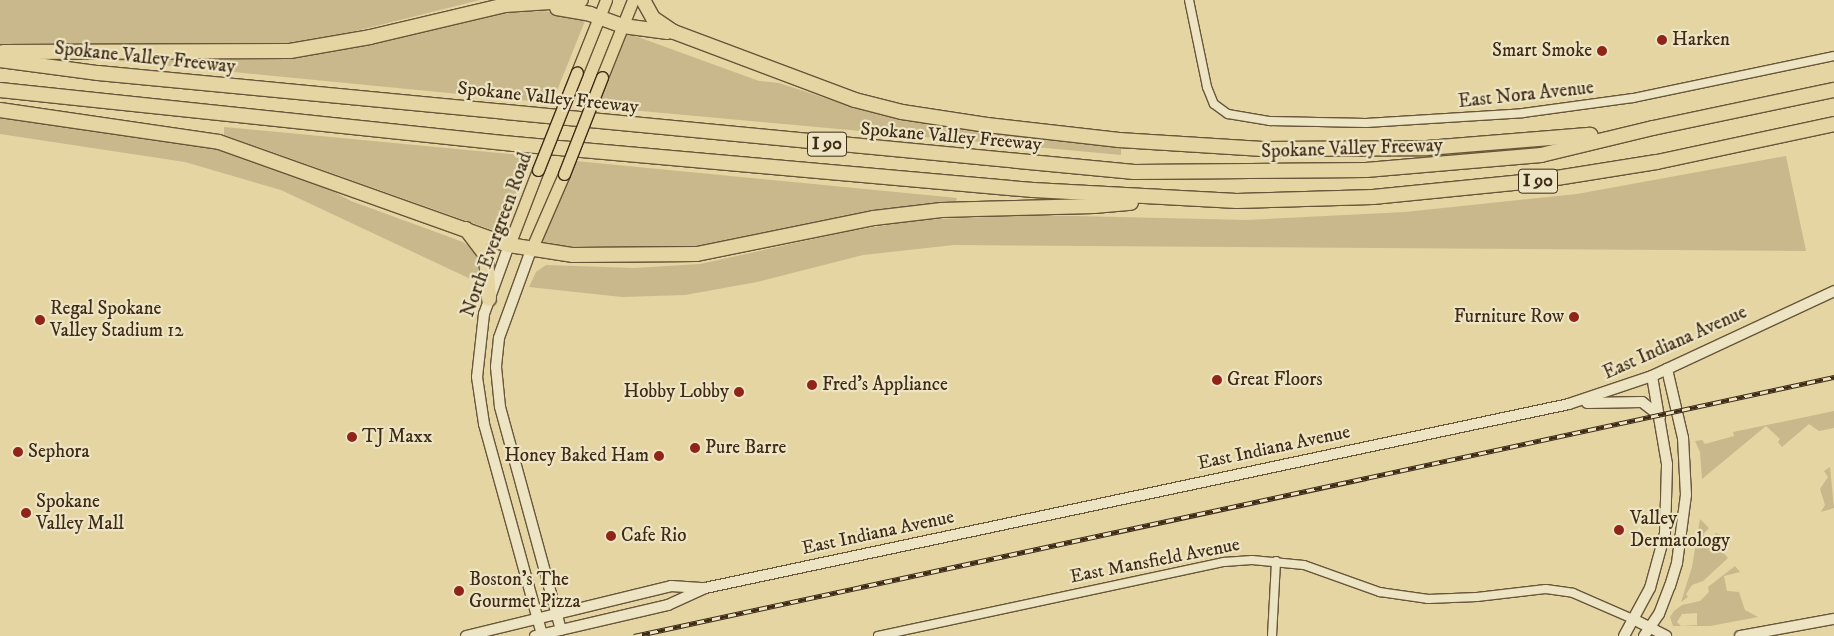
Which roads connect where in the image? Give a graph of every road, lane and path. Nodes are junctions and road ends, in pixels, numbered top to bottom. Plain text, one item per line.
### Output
1 (581, 0) edge
2 (606, 0) edge
3 (634, 0) edge
4 (643, 0) edge
5 (1189, 0) edge
6 (527, 4) junction
7 (599, 17) junction
8 (623, 26) junction
9 (674, 32) junction
10 (0, 52) edge
11 (1834, 56) edge
12 (0, 60) edge
13 (0, 90) edge
14 (1834, 90) edge
15 (0, 110) edge
16 (1834, 124) edge
17 (1653, 128) junction
18 (1168, 199) junction
19 (464, 227) junction
20 (509, 245) junction
21 (531, 250) junction
22 (1834, 291) edge
23 (489, 298) junction
24 (1666, 369) junction
25 (1652, 376) junction
26 (1569, 404) junction
27 (1660, 416) junction
28 (1276, 561) junction
29 (705, 588) junction
30 (557, 612) junction
31 (537, 617) junction
32 (1834, 619) edge
33 (1635, 620) junction
34 (561, 630) junction
35 (1647, 632) edge
36 (538, 635) edge
37 (1755, 635) edge
38 (466, 636) edge
39 (878, 636) edge
40 (1272, 636) edge
41 (1624, 636) edge
42 (1666, 636) edge
43 (1740, 636) edge

1 - 6 highway
2 - 7 main road, North Evergreen Road
3 - 8 main road, North Evergreen Road
4 - 9 highway
5 - 11 street, East Nora Avenue
6 - 7 highway
6 - 10 highway
7 - 8 highway
7 - 20 main road, North Evergreen Road, bridge
8 - 9 highway
8 - 21 main road, North Evergreen Road, bridge
9 - 17 highway
12 - 17 highway, Spokane Valley Freeway / I 90
13 - 18 highway, I 90
14 - 17 highway, Spokane Valley Freeway / I 90
15 - 19 highway
16 - 18 highway, I 90
18 - 21 highway
19 - 20 highway
19 - 23 highway
20 - 21 highway
20 - 23 main road, North Evergreen Road
21 - 30 main road, North Evergreen Road
22 - 24 main road, East Indiana Avenue
23 - 31 main road, North Evergreen Road
24 - 25 main road, East Indiana Avenue
24 - 35 main road
25 - 26 main road, East Indiana Avenue
25 - 27 main road
26 - 27 main road
26 - 29 main road, East Indiana Avenue
27 - 33 main road
28 - 33 street, East Mansfield Avenue
28 - 39 street, East Mansfield Avenue
28 - 40 street
29 - 30 main road, East Indiana Avenue
29 - 34 main road, East Indiana Avenue
30 - 31 main road, East Indiana Avenue
30 - 34 main road, North Evergreen Road
31 - 36 main road, North Evergreen Road
31 - 38 main road, East Indiana Avenue
32 - 37 main road
33 - 35 main road, East Mansfield Avenue
33 - 41 main road
34 - 36 main road, East Indiana Avenue
35 - 42 main road, East Mansfield Avenue
37 - 43 main road

